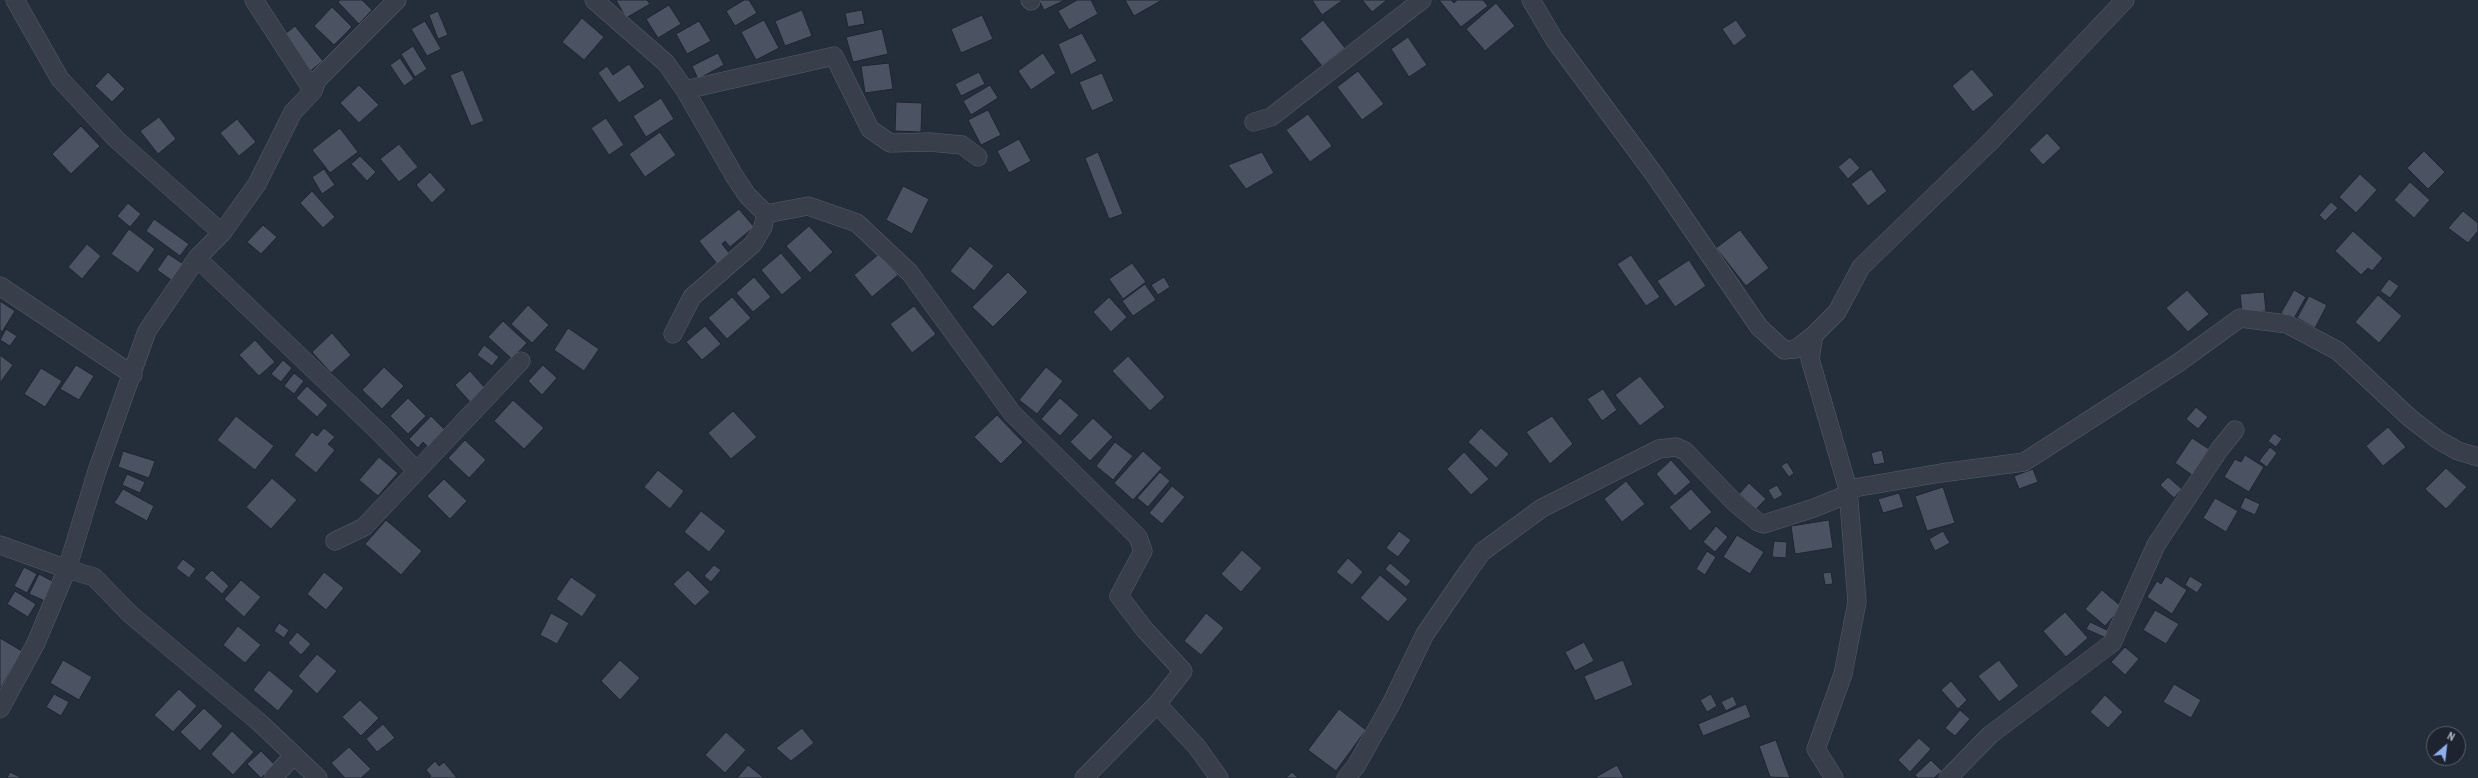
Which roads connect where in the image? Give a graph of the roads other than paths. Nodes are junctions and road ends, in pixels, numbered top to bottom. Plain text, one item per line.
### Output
1 (15, 0) edge
2 (254, 0) edge
3 (397, 0) edge
4 (594, 0) edge
5 (1422, 0) edge
6 (1531, 0) edge
7 (2125, 0) edge
8 (685, 90) junction
9 (313, 91) junction
10 (1254, 122) dead end
11 (978, 157) dead end
12 (766, 214) junction
13 (222, 233) junction
14 (197, 258) junction
15 (0, 286) edge
16 (673, 334) dead end
17 (1814, 335) junction
18 (521, 361) dead end
19 (133, 375) junction
20 (2235, 430) dead end
21 (2478, 457) edge
22 (417, 472) junction
23 (1848, 492) junction
24 (335, 541) dead end
25 (0, 545) edge
26 (67, 569) junction
27 (1157, 704) junction
28 (0, 709) edge
29 (294, 756) junction
30 (273, 778) edge
31 (318, 778) edge
32 (1084, 778) edge
33 (1219, 778) edge
34 (1346, 778) edge
35 (1834, 778) edge
36 (1948, 778) edge

1 - 13 street
2 - 9 street
3 - 9 street
4 - 8 street
5 - 10 street
6 - 17 street
7 - 17 street
8 - 11 street
8 - 12 street
9 - 13 street
12 - 16 street
12 - 27 street
13 - 14 street
14 - 19 street
14 - 22 street
15 - 19 street
17 - 23 street
18 - 22 street
19 - 26 street
20 - 36 street
21 - 23 street
22 - 24 street
23 - 34 street
23 - 35 street
25 - 26 street
26 - 28 street
26 - 29 street
27 - 32 street
27 - 33 street
29 - 30 street
29 - 31 street

